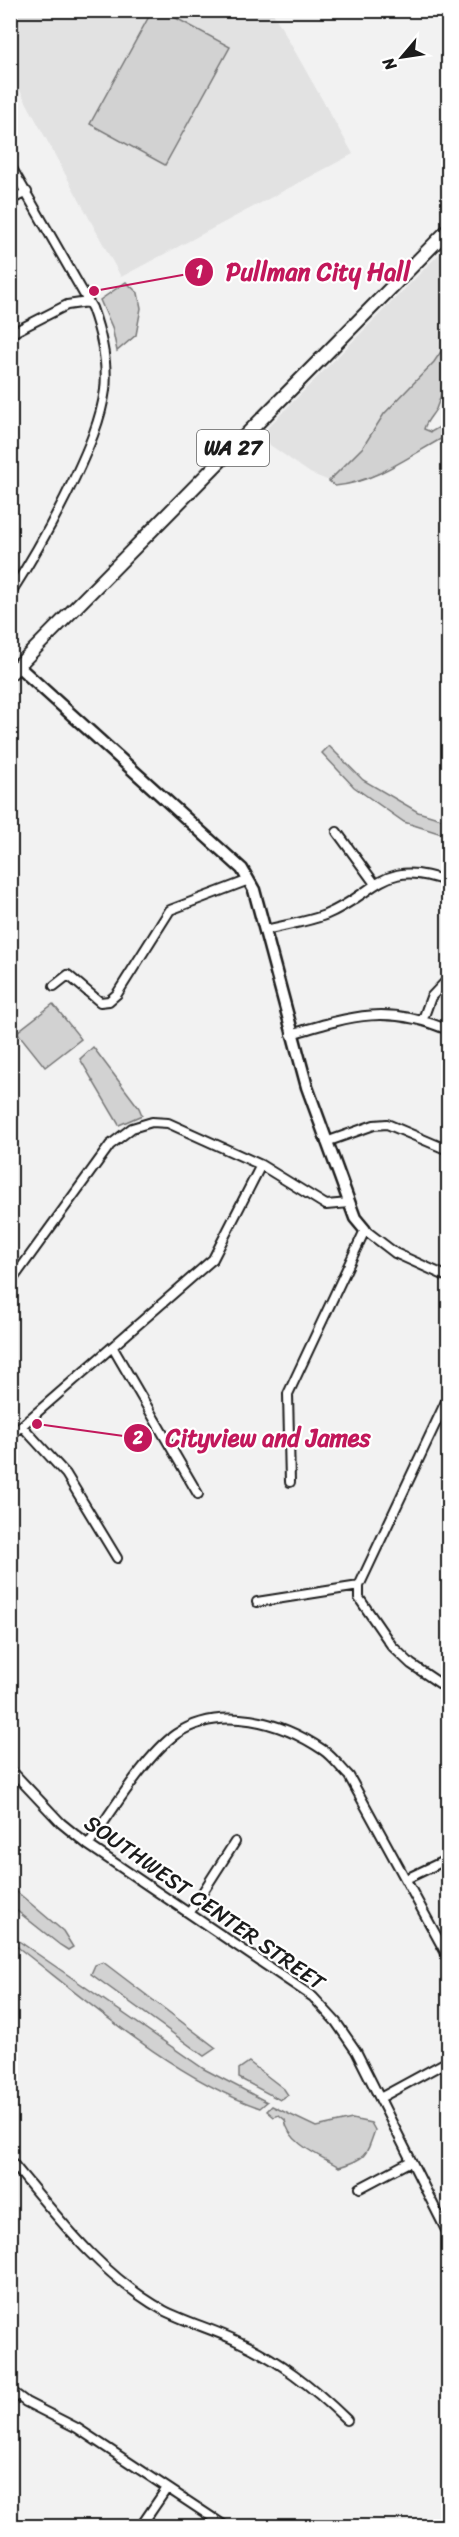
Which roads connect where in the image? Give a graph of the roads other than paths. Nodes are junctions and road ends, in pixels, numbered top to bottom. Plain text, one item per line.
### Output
1 (10, 165) edge
2 (27, 192) junction
3 (10, 200) edge
4 (448, 230) edge
5 (88, 303) junction
6 (10, 334) edge
7 (10, 594) edge
8 (13, 667) edge
9 (337, 832) dead end
10 (249, 880) junction
11 (448, 882) edge
12 (375, 884) junction
13 (266, 930) junction
14 (448, 979) edge
15 (54, 986) dead end
16 (423, 1019) junction
17 (448, 1030) edge
18 (291, 1034) junction
19 (326, 1142) junction
20 (448, 1150) edge
21 (261, 1165) junction
22 (349, 1203) junction
23 (365, 1230) junction
24 (448, 1277) edge
25 (10, 1283) edge
26 (113, 1348) junction
27 (448, 1397) edge
28 (22, 1426) junction
29 (10, 1436) edge
30 (290, 1482) dead end
31 (198, 1494) dead end
32 (117, 1558) dead end
33 (359, 1586) junction
34 (257, 1602) dead end
35 (448, 1689) edge
36 (10, 1768) edge
37 (235, 1842) dead end
38 (88, 1845) junction
39 (448, 1859) edge
40 (406, 1879) junction
41 (190, 1912) junction
42 (448, 1957) edge
43 (448, 2061) edge
44 (380, 2098) junction
45 (10, 2160) edge
46 (411, 2161) junction
47 (360, 2188) dead end
48 (448, 2234) edge
49 (10, 2390) edge
50 (347, 2420) dead end
51 (167, 2488) junction
52 (141, 2526) edge
53 (225, 2526) edge

1 - 2 street
2 - 3 street
2 - 5 street
4 - 8 main road, WA 27
5 - 6 street
5 - 7 street
8 - 10 street
9 - 12 street
10 - 13 street
10 - 15 street
11 - 12 street
12 - 13 street
13 - 18 street
14 - 16 street
16 - 17 street
16 - 18 street
18 - 19 street
19 - 20 street
19 - 22 street
21 - 22 street
21 - 25 street
21 - 26 street
22 - 23 street
23 - 24 street
23 - 30 street
26 - 28 street
26 - 31 street
27 - 33 street
28 - 29 street
28 - 32 street
33 - 34 street
33 - 35 street
36 - 38 street, SOUTHWEST CENTER STREET
37 - 41 street
38 - 40 street
38 - 41 street, SOUTHWEST CENTER STREET
39 - 40 street
40 - 42 street
41 - 44 street, SOUTHWEST CENTER STREET
43 - 44 street
44 - 46 street, SOUTHWEST CENTER STREET
45 - 50 street
46 - 47 street
46 - 48 street, SOUTHWEST CENTER STREET
49 - 51 street
51 - 52 street
51 - 53 street

